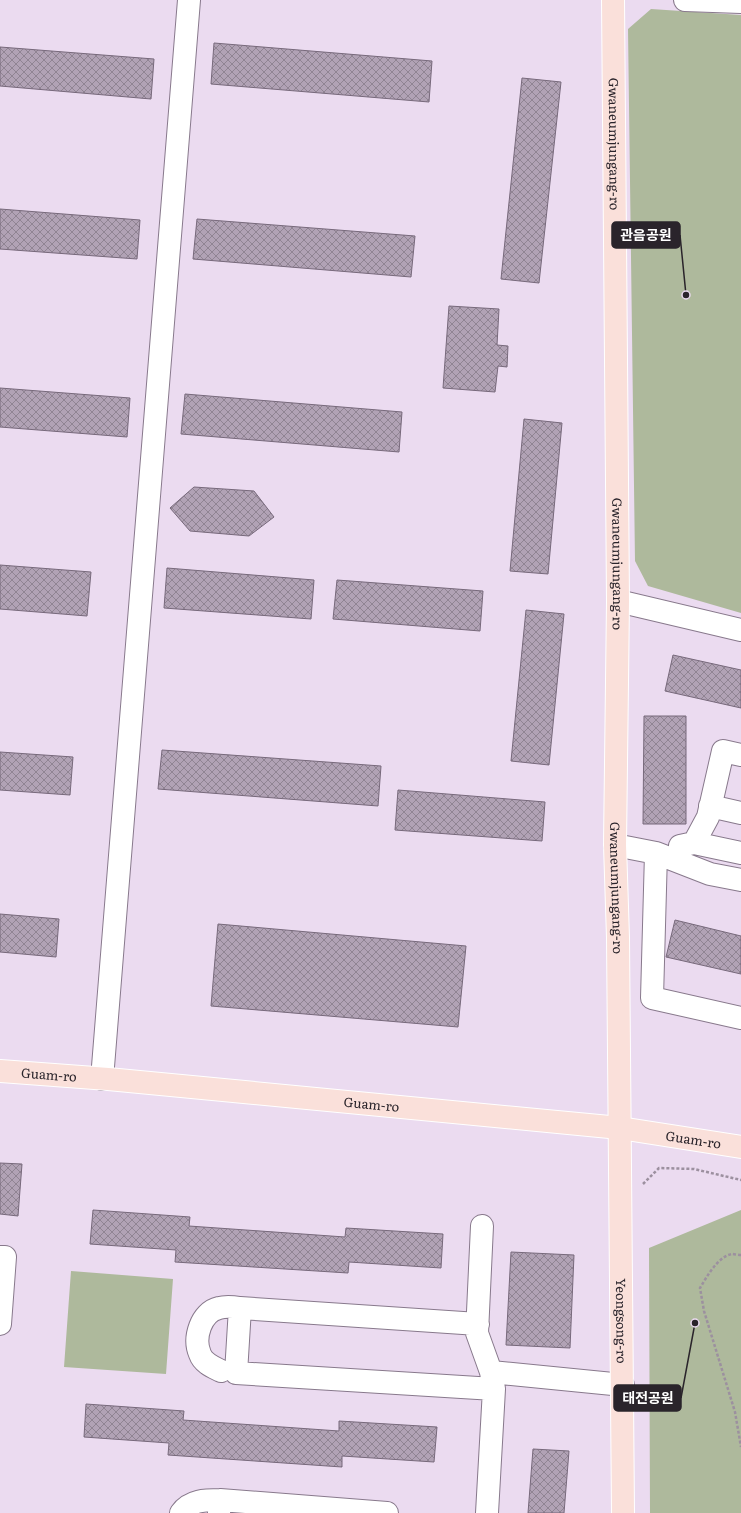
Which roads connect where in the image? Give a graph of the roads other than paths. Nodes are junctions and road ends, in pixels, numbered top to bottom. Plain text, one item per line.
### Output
1 (189, 0) edge
2 (613, 0) edge
3 (685, 0) edge
4 (741, 2) edge
5 (618, 601) junction
6 (741, 630) edge
7 (741, 755) edge
8 (710, 806) junction
9 (741, 813) edge
10 (694, 843) junction
11 (615, 845) junction
12 (656, 853) junction
13 (741, 854) edge
14 (741, 880) edge
15 (741, 1018) edge
16 (0, 1071) edge
17 (102, 1079) junction
18 (620, 1128) junction
19 (741, 1147) edge
20 (482, 1226) dead end
21 (0, 1256) edge
22 (240, 1308) junction
23 (0, 1324) edge
24 (478, 1324) junction
25 (221, 1371) dead end
26 (492, 1380) junction
27 (623, 1385) junction
28 (219, 1507) edge
29 (181, 1513) edge
30 (387, 1513) edge
31 (486, 1513) edge
32 (623, 1513) edge

1 - 17 street
2 - 5 main road, Gwaneumjungang-ro
3 - 4 street
5 - 6 street
5 - 11 main road, Gwaneumjungang-ro
7 - 8 street
8 - 9 street
8 - 10 street
10 - 12 street
10 - 13 street
11 - 12 street
11 - 18 main road, Gwaneumjungang-ro
12 - 14 street
12 - 15 street
16 - 17 main road, Guam-ro
17 - 18 main road, Guam-ro
18 - 19 main road, Guam-ro
18 - 27 main road, Yeongsong-ro
20 - 24 street
21 - 23 street
22 - 24 street
22 - 25 street
22 - 26 street
24 - 26 street
26 - 27 street
26 - 31 street
27 - 32 main road, Yeongsong-ro
28 - 29 street
28 - 30 street

